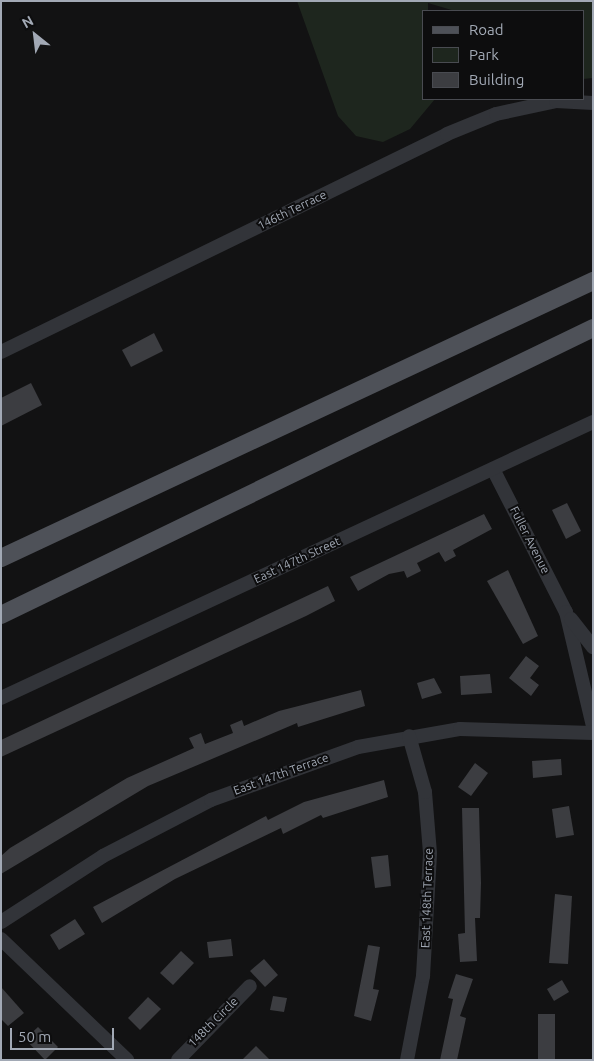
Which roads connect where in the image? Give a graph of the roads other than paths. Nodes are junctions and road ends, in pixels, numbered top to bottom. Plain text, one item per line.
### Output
1 (593, 103) edge
2 (593, 281) edge
3 (593, 328) edge
4 (1, 352) edge
5 (593, 422) edge
6 (493, 469) junction
7 (1, 558) edge
8 (566, 612) junction
9 (1, 615) edge
10 (593, 647) edge
11 (1, 698) edge
12 (593, 726) edge
13 (593, 733) edge
14 (409, 736) junction
15 (1, 922) edge
16 (1, 939) edge
17 (250, 986) dead end
18 (127, 1060) edge
19 (178, 1060) edge
20 (408, 1060) edge

1 - 4 street, 146th Terrace
2 - 7 main road
3 - 9 main road
5 - 6 street, East 147th Street
6 - 8 street, Fuller Avenue
6 - 11 street, East 147th Street
8 - 10 street, Fuller Avenue
8 - 12 street, Fuller Avenue
13 - 14 street, East 147th Terrace
14 - 15 street, East 147th Terrace
14 - 20 street, East 148th Terrace
16 - 18 street
17 - 19 street, 148th Circle

